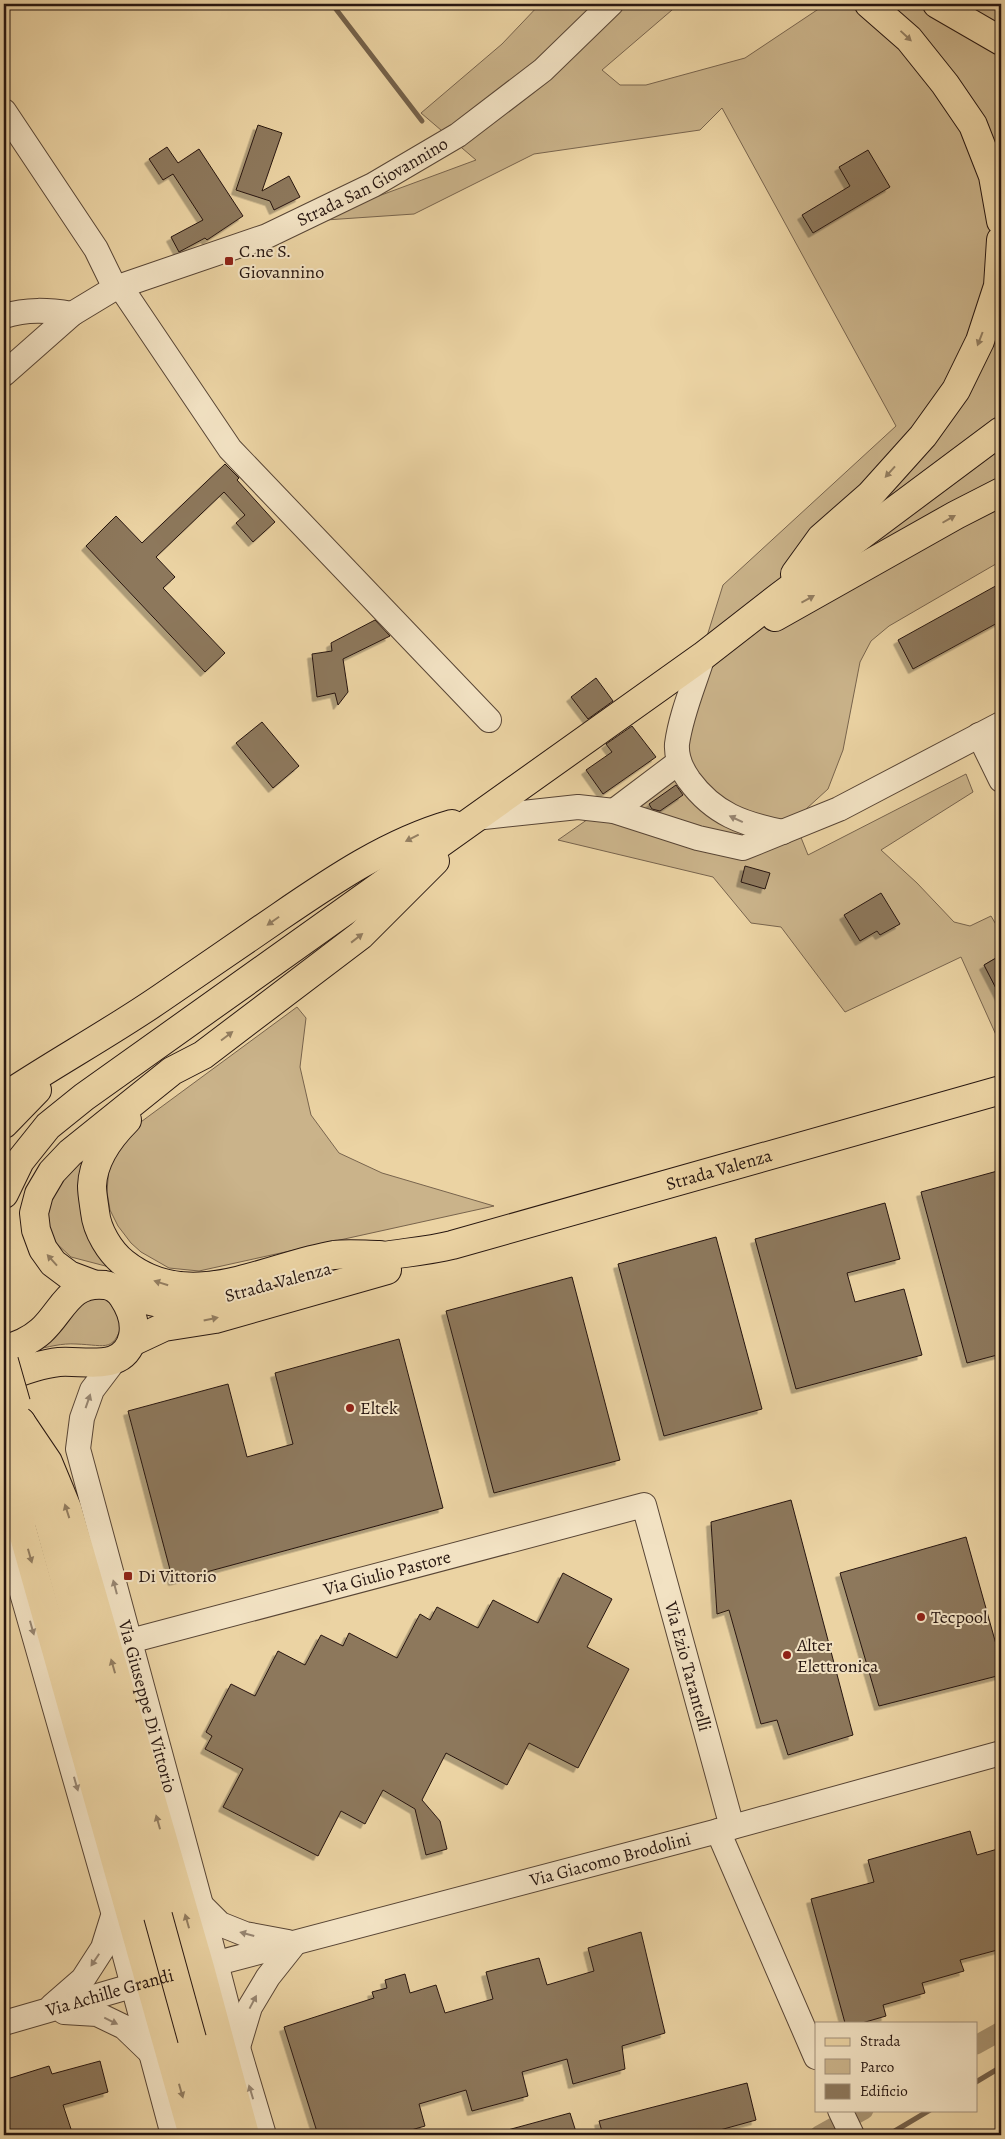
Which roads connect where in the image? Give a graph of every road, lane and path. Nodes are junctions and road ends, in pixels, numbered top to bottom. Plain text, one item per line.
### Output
1 (610, 4) edge
2 (869, 4) edge
3 (937, 4) edge
4 (1001, 41) edge
5 (4, 111) edge
6 (1001, 220) edge
7 (1001, 240) edge
8 (117, 287) junction
9 (72, 314) junction
10 (4, 316) edge
11 (4, 374) edge
12 (1001, 431) edge
13 (1001, 492) edge
14 (780, 596) junction
15 (703, 656) junction
16 (489, 720) dead end
17 (1001, 724) edge
18 (979, 735) junction
19 (679, 762) junction
20 (1001, 780) edge
21 (614, 811) junction
22 (475, 818) junction
23 (783, 832) junction
24 (122, 1025) junction
25 (203, 1054) junction
26 (1001, 1090) edge
27 (4, 1097) edge
28 (4, 1124) edge
29 (4, 1194) edge
30 (436, 1249) junction
31 (380, 1255) junction
32 (93, 1284) junction
33 (121, 1293) junction
34 (4, 1350) edge
35 (123, 1351) junction
36 (4, 1361) edge
37 (4, 1378) edge
38 (18, 1412) junction
39 (644, 1505) joint
40 (4, 1530) edge
41 (130, 1641) junction
42 (1001, 1753) edge
43 (725, 1829) junction
44 (201, 1905) junction
45 (114, 1915) junction
46 (294, 1943) junction
47 (208, 1965) junction
48 (140, 1984) junction
49 (47, 2010) junction
50 (4, 2022) edge
51 (238, 2048) junction
52 (152, 2054) junction
53 (815, 2054) edge
54 (841, 2112) edge
55 (173, 2135) edge
56 (193, 2135) edge
57 (219, 2135) edge
58 (245, 2135) edge
59 (264, 2135) edge
60 (852, 2135) edge

1 - 8 street, Strada San Giovannino
2 -> 6 main road
3 - 4 main road
5 - 8 street
7 -> 14 main road
8 - 9 street, Strada San Giovannino
8 - 16 street
9 - 10 street
9 - 11 street, Strada San Giovannino
12 - 14 main road
15 -> 13 main road
14 - 15 main road
15 - 19 street
15 - 22 main road
17 - 18 street
18 - 20 street
18 - 23 street
19 - 21 street
23 -> 19 street
21 - 22 street
21 - 23 street
22 -> 24 main road
25 -> 22 main road
22 - 29 main road
24 - 27 main road
24 - 28 main road
31 -> 25 main road
32 -> 25 main road, Strada Valenza
26 - 30 main road, Strada Valenza
30 - 31 main road, Strada Valenza
35 -> 30 main road, Strada Valenza
31 - 33 main road, Strada Valenza
32 - 33 main road, Strada Valenza
32 - 34 main road
33 - 35 main road
35 - 37 main road
41 -> 35 street, Via Giuseppe Di Vittorio
36 - 38 main road, bridge
47 -> 38 main road
38 -> 48 main road
38 - 57 main road, bridge
39 - 41 street, Via Giulio Pastore
39 - 43 street, Via Ezio Tarantelli
40 -> 45 street
41 - 44 street, Via Giuseppe Di Vittorio
42 - 43 street, Via Giacomo Brodolini
43 - 46 street, Via Giacomo Brodolini
43 - 53 street, Via Ezio Tarantelli
46 -> 44 street
44 - 47 street, Via Giuseppe Di Vittorio
45 - 48 street
45 -> 49 street
46 - 47 street, Via Giacomo Brodolini
51 -> 46 street
47 - 48 street, Via Achille Grandi
47 - 51 street, Via Giuseppe Di Vittorio
47 - 58 main road
48 - 49 street, Via Achille Grandi
48 - 52 street
48 -> 56 main road
49 - 50 street, Via Achille Grandi
49 -> 52 street
59 -> 51 street, Via Giuseppe Di Vittorio
52 - 55 street
54 - 60 street

